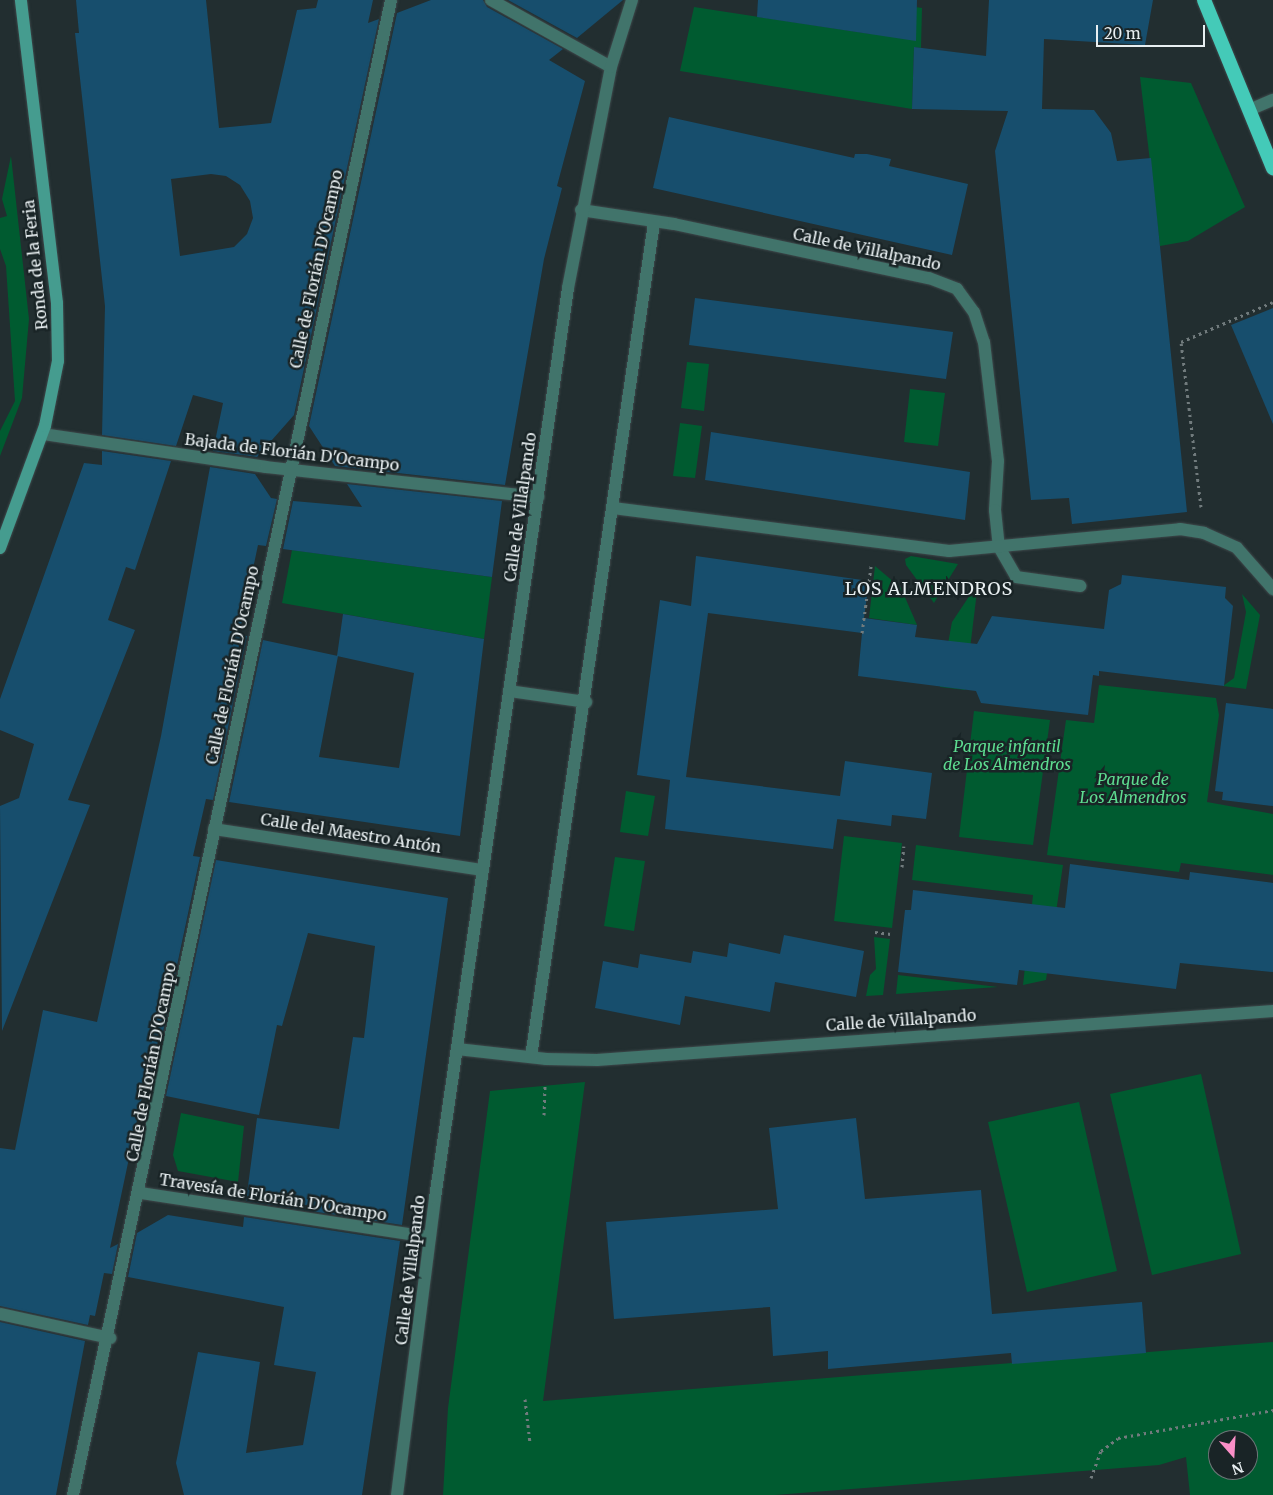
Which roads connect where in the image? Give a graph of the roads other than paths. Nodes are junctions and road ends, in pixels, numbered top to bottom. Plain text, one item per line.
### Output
1 (21, 0) edge
2 (391, 0) edge
3 (491, 0) edge
4 (632, 0) edge
5 (1204, 0) edge
6 (611, 67) junction
7 (1273, 100) edge
8 (1249, 110) junction
9 (1273, 168) edge
10 (581, 210) junction
11 (654, 223) junction
12 (42, 434) junction
13 (290, 470) junction
14 (538, 497) junction
15 (613, 508) junction
16 (999, 547) junction
17 (0, 548) edge
18 (1080, 586) dead end
19 (1273, 590) edge
20 (509, 691) junction
21 (586, 702) junction
22 (214, 828) junction
23 (482, 870) junction
24 (1273, 1011) edge
25 (457, 1048) junction
26 (531, 1058) junction
27 (141, 1193) junction
28 (430, 1238) junction
29 (0, 1314) edge
30 (110, 1338) junction
31 (74, 1495) edge
32 (397, 1495) edge

1 - 12 main road, Ronda de la Feria
2 - 13 street, Calle de Florián D'Ocampo
3 - 6 street
4 - 6 street, Calle de Villalpando
5 - 8 highway
6 - 10 street, Calle de Villalpando
7 - 8 street
8 - 9 highway
10 - 11 street, Calle de Villalpando
10 - 14 street, Calle de Villalpando
11 - 15 street
11 - 16 street, Calle de Villalpando
12 - 13 street, Bajada de Florián D'Ocampo
12 - 17 main road, Ronda de la Feria
13 - 14 street, Bajada de Florián D'Ocampo
13 - 22 street, Calle de Florián D'Ocampo
14 - 20 street, Calle de Villalpando
15 - 16 street
15 - 21 street
16 - 18 street
16 - 19 street
20 - 21 street
20 - 23 street, Calle de Villalpando
21 - 26 street
22 - 23 street, Calle del Maestro Antón
22 - 27 street, Calle de Florián D'Ocampo
23 - 25 street, Calle de Villalpando
24 - 26 street, Calle de Villalpando
25 - 26 street, Calle de Villalpando
25 - 28 street, Calle de Villalpando
27 - 28 street, Travesía de Florián D'Ocampo
27 - 30 street, Calle de Florián D'Ocampo
28 - 32 street, Calle de Villalpando
29 - 30 street
30 - 31 street, Calle de Florián D'Ocampo

